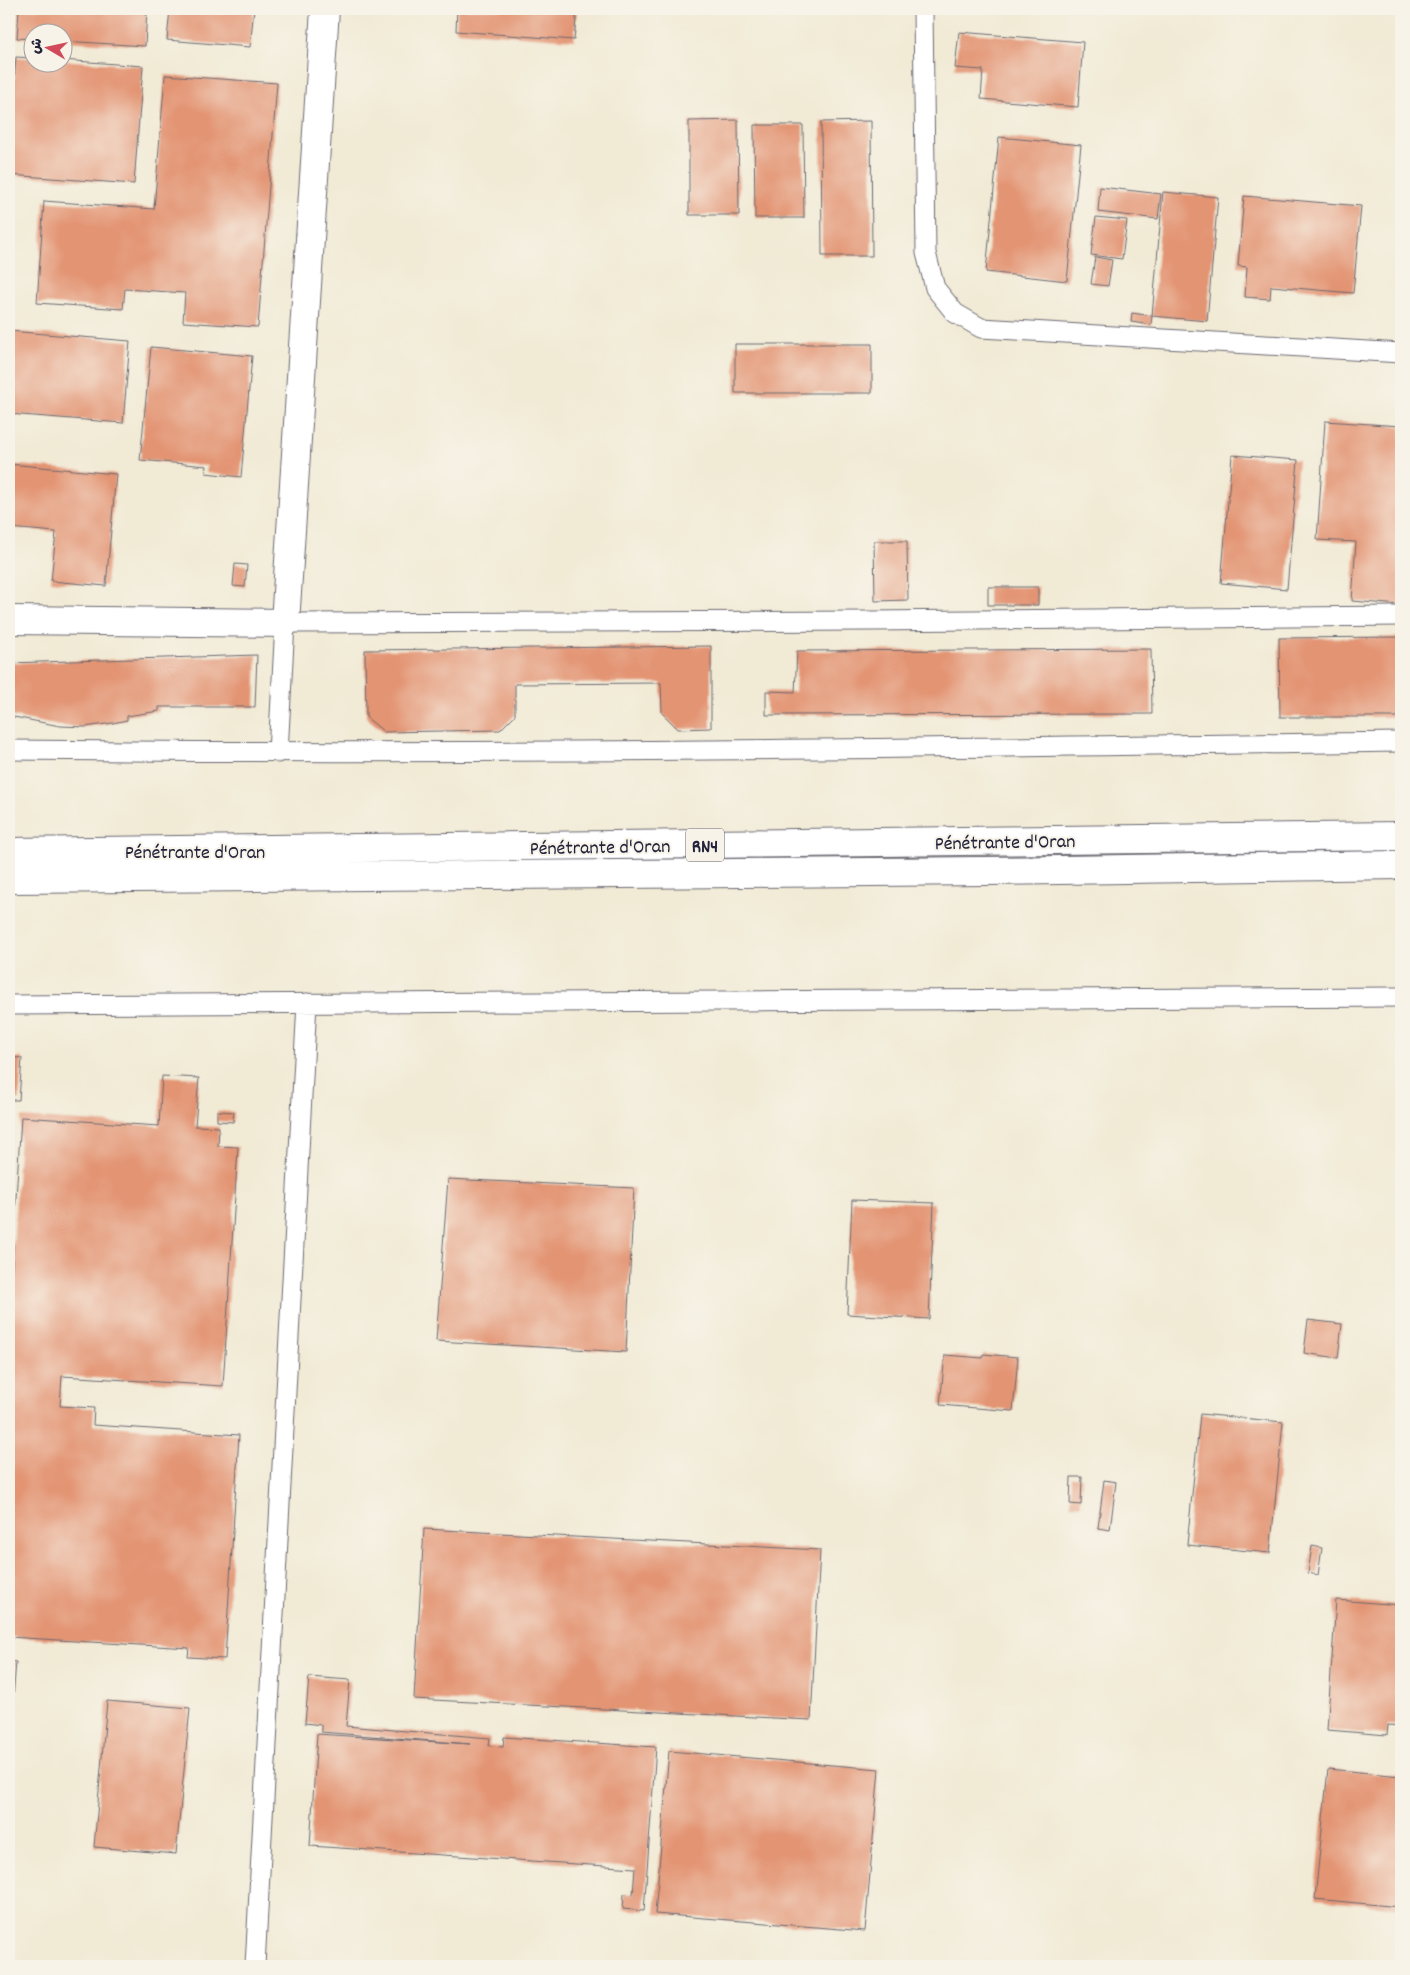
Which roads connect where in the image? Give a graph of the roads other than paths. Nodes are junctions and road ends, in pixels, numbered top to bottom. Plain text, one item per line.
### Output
1 (325, 9) edge
2 (923, 9) edge
3 (1401, 353) edge
4 (1401, 616) edge
5 (9, 620) edge
6 (286, 623) junction
7 (1401, 742) edge
8 (9, 750) edge
9 (278, 753) junction
10 (1401, 836) edge
11 (9, 852) edge
12 (1401, 865) edge
13 (9, 879) edge
14 (1401, 997) edge
15 (307, 1003) junction
16 (9, 1006) edge
17 (255, 1966) edge

1 - 6 main road
2 - 3 street
4 - 6 street
5 - 6 main road
6 - 9 street
7 - 9 street
8 - 9 street
10 - 11 main road, Pénétrante d'Oran / RN4
12 - 13 main road, Pénétrante d'Oran / RN4
14 - 15 street
15 - 16 street
15 - 17 street

